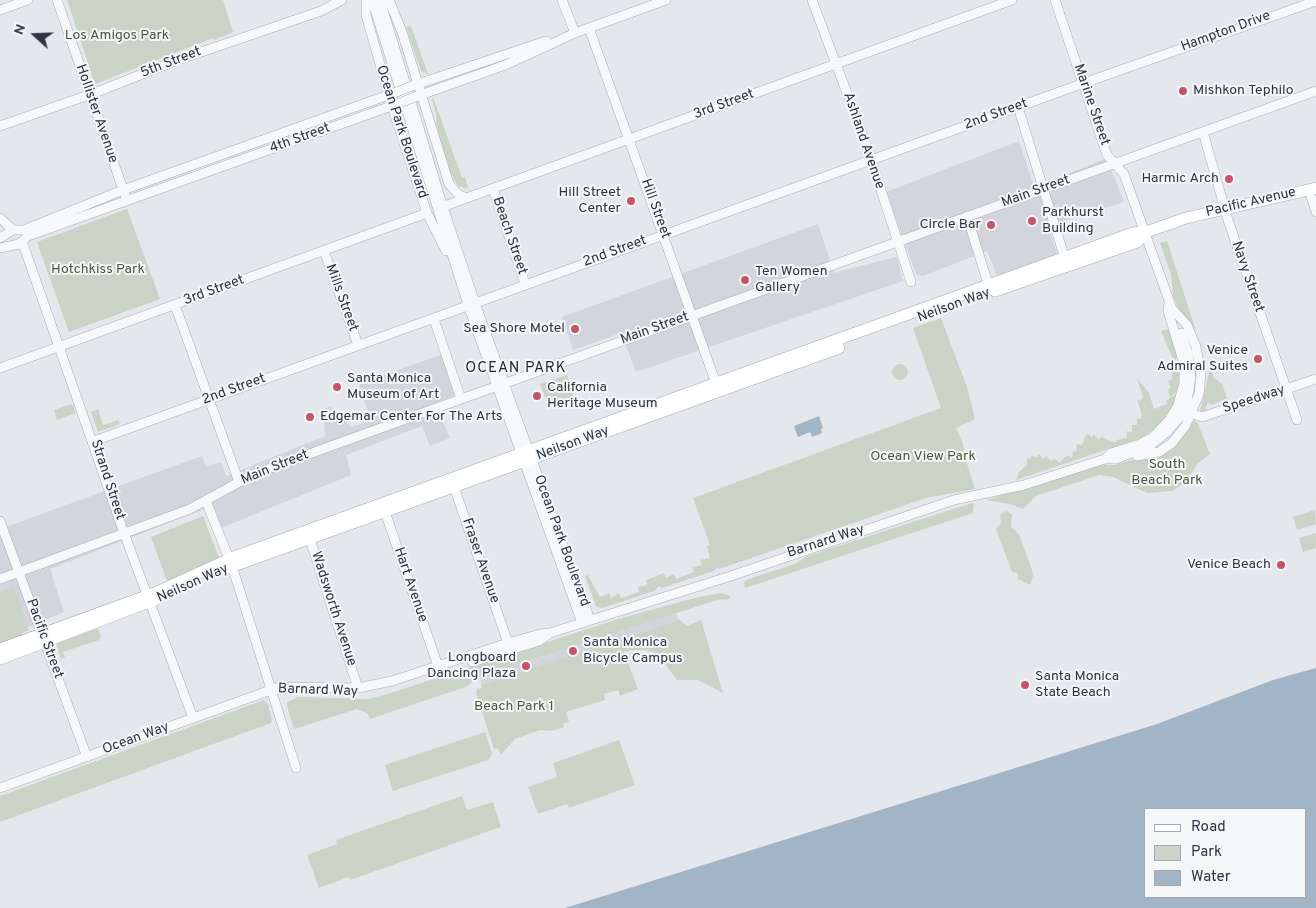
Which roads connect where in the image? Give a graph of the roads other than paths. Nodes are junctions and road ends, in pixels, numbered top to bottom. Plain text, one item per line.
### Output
1 (28, 0) edge
2 (57, 0) edge
3 (342, 0) edge
4 (366, 0) edge
5 (372, 0) edge
6 (380, 0) edge
7 (389, 0) edge
8 (562, 0) edge
9 (666, 0) edge
10 (812, 0) edge
11 (1012, 0) edge
12 (1055, 0) edge
13 (1316, 1) edge
14 (0, 10) edge
15 (589, 28) junction
16 (575, 33) junction
17 (1136, 64) joint
18 (835, 65) junction
19 (1084, 82) junction
20 (415, 86) junction
21 (1316, 92) edge
22 (89, 94) junction
23 (391, 94) junction
24 (418, 96) junction
25 (394, 105) junction
26 (1018, 107) junction
27 (0, 126) edge
28 (1203, 132) junction
29 (630, 139) junction
30 (870, 160) junction
31 (1116, 163) junction
32 (449, 184) junction
33 (493, 189) junction
34 (1312, 189) edge
35 (123, 190) junction
36 (1044, 190) junction
37 (467, 198) junction
38 (126, 200) junction
39 (435, 210) junction
40 (1226, 211) junction
41 (1316, 212) edge
42 (967, 216) junction
43 (0, 218) edge
44 (1186, 218) joint
45 (15, 231) junction
46 (1146, 232) junction
47 (664, 234) junction
48 (0, 238) edge
49 (898, 241) junction
50 (20, 242) junction
51 (0, 248) edge
52 (324, 251) junction
53 (1066, 262) junction
54 (911, 282) dead end
55 (525, 284) junction
56 (990, 289) junction
57 (471, 304) junction
58 (175, 305) junction
59 (1171, 307) junction
60 (693, 315) junction
61 (434, 319) junction
62 (358, 345) junction
63 (60, 347) junction
64 (0, 368) edge
65 (1316, 379) edge
66 (501, 385) junction
67 (718, 388) junction
68 (1286, 389) junction
69 (210, 399) junction
70 (461, 399) junction
71 (1193, 414) junction
72 (1297, 420) dead end
73 (94, 441) junction
74 (526, 456) junction
75 (1105, 459) junction
76 (1115, 459) junction
77 (239, 482) junction
78 (453, 483) junction
79 (206, 501) junction
80 (383, 508) junction
81 (0, 521) edge
82 (124, 533) junction
83 (309, 535) junction
84 (231, 563) junction
85 (19, 572) junction
86 (0, 578) edge
87 (149, 599) junction
88 (586, 621) junction
89 (550, 633) junction
90 (43, 638) junction
91 (508, 643) junction
92 (0, 649) edge
93 (0, 659) edge
94 (438, 666) junction
95 (358, 688) junction
96 (272, 690) junction
97 (193, 718) junction
98 (88, 757) junction
99 (296, 768) dead end
100 (0, 788) edge

1 - 14 street
2 - 22 street, Hollister Avenue
3 - 22 street, 5th Street
4 - 23 street, Ocean Park Boulevard
5 - 39 street, Ocean Park Boulevard
6 - 39 street, Ocean Park Boulevard
7 - 20 street
8 - 16 street
9 - 15 street, 4th Street
10 - 18 street, Ashland Avenue
11 - 18 street, 3rd Street
12 - 19 street, Marine Street
13 - 17 street, Hampton Drive
15 - 16 street, 4th Street
15 - 29 street, Hill Street
16 - 20 street, 4th Street
16 - 24 street, 4th Street
17 - 19 street, 2nd Street
18 - 29 street, 3rd Street
18 - 30 street, Ashland Avenue
19 - 26 street, 2nd Street
19 - 31 street, Marine Street
20 - 23 street, 4th Street, bridge
20 - 24 street
21 - 28 street, Main Street
22 - 27 street, 5th Street
22 - 35 street, Hollister Avenue
23 - 25 street, Ocean Park Boulevard
23 - 35 street, 4th Street
24 - 25 street, 4th Street, bridge
24 - 32 street
25 - 38 street, 4th Street
25 - 39 street, Ocean Park Boulevard
26 - 30 street, 2nd Street
26 - 36 street
28 - 31 street, Main Street
28 - 40 street, Navy Street
29 - 33 street, 3rd Street
29 - 47 street, Hill Street
30 - 47 street, 2nd Street
30 - 49 street, Ashland Avenue
31 - 36 street, Main Street
31 - 46 street, Marine Street
32 - 37 street
32 - 39 street, Ocean Park Boulevard
33 - 37 street, 3rd Street
33 - 55 street, Beach Street
34 - 40 main road, Pacific Avenue
34 - 41 street
35 - 38 street, Hollister Avenue
35 - 45 street, 4th Street
36 - 42 street, Main Street
36 - 53 street
37 - 39 street, 3rd Street
38 - 50 street, 4th Street
39 - 52 street, 3rd Street
39 - 57 street, Ocean Park Boulevard
39 - 57 street, Ocean Park Boulevard
40 - 44 main road, Pacific Avenue
40 - 68 street, Navy Street
42 - 49 street, Main Street
42 - 56 street
43 - 45 street
44 - 46 main road, Neilson Way
45 - 48 street, 4th Street
45 - 50 street
45 - 50 street
46 - 53 main road, Neilson Way
46 - 59 street, Barnard Way
47 - 55 street, 2nd Street
47 - 60 street, Hill Street
49 - 54 street, Ashland Avenue
49 - 60 street, Main Street
50 - 51 street, 4th Street
50 - 63 street, Strand Street
52 - 58 street, 3rd Street
52 - 62 street, Mills Street
53 - 56 main road, Neilson Way
55 - 57 street, 2nd Street
56 - 67 main road, Neilson Way
57 - 61 street, 2nd Street
57 - 66 street, Ocean Park Boulevard
58 - 63 street, 3rd Street
58 - 69 street
59 - 71 street, Barnard Way
59 - 75 street, Barnard Way
59 - 76 street, Barnard Way
60 - 66 street, Main Street
60 - 67 street, Hill Street
61 - 62 street, 2nd Street
61 - 70 street
62 - 69 street, 2nd Street
63 - 64 street, 3rd Street
63 - 73 street, Strand Street
65 - 68 street, Speedway
66 - 70 street, Main Street
66 - 74 street, Ocean Park Boulevard
67 - 74 main road, Neilson Way
68 - 71 street, Speedway
68 - 72 street, Navy Street
69 - 73 street, 2nd Street
69 - 77 street
70 - 77 street, Main Street
71 - 76 street, Barnard Way
73 - 82 street, Strand Street
74 - 78 main road, Neilson Way
74 - 88 street, Ocean Park Boulevard
75 - 76 street, Barnard Way
75 - 88 street, Barnard Way
77 - 79 street, Main Street
78 - 80 main road, Neilson Way
78 - 91 street, Fraser Avenue
79 - 82 street, Main Street
79 - 84 street
80 - 83 main road, Neilson Way
80 - 94 street, Hart Avenue
81 - 85 street, Pacific Street
82 - 85 street, Main Street
82 - 87 street, Strand Street
83 - 84 main road, Neilson Way
83 - 95 street, Wadsworth Avenue
84 - 87 main road, Neilson Way
84 - 96 street
85 - 86 street, Main Street
85 - 90 street, Pacific Street
87 - 90 main road, Neilson Way
87 - 97 street, Strand Street
88 - 89 street, Barnard Way
89 - 91 street, Barnard Way
89 - 96 street, Barnard Way
90 - 92 main road, Neilson Way
90 - 93 main road, Neilson Way
90 - 98 street, Pacific Street
91 - 94 street, Barnard Way
94 - 95 street, Barnard Way
95 - 96 street, Barnard Way
96 - 97 street, Ocean Way
96 - 99 street
97 - 98 street, Ocean Way
98 - 100 street, Ocean Way

